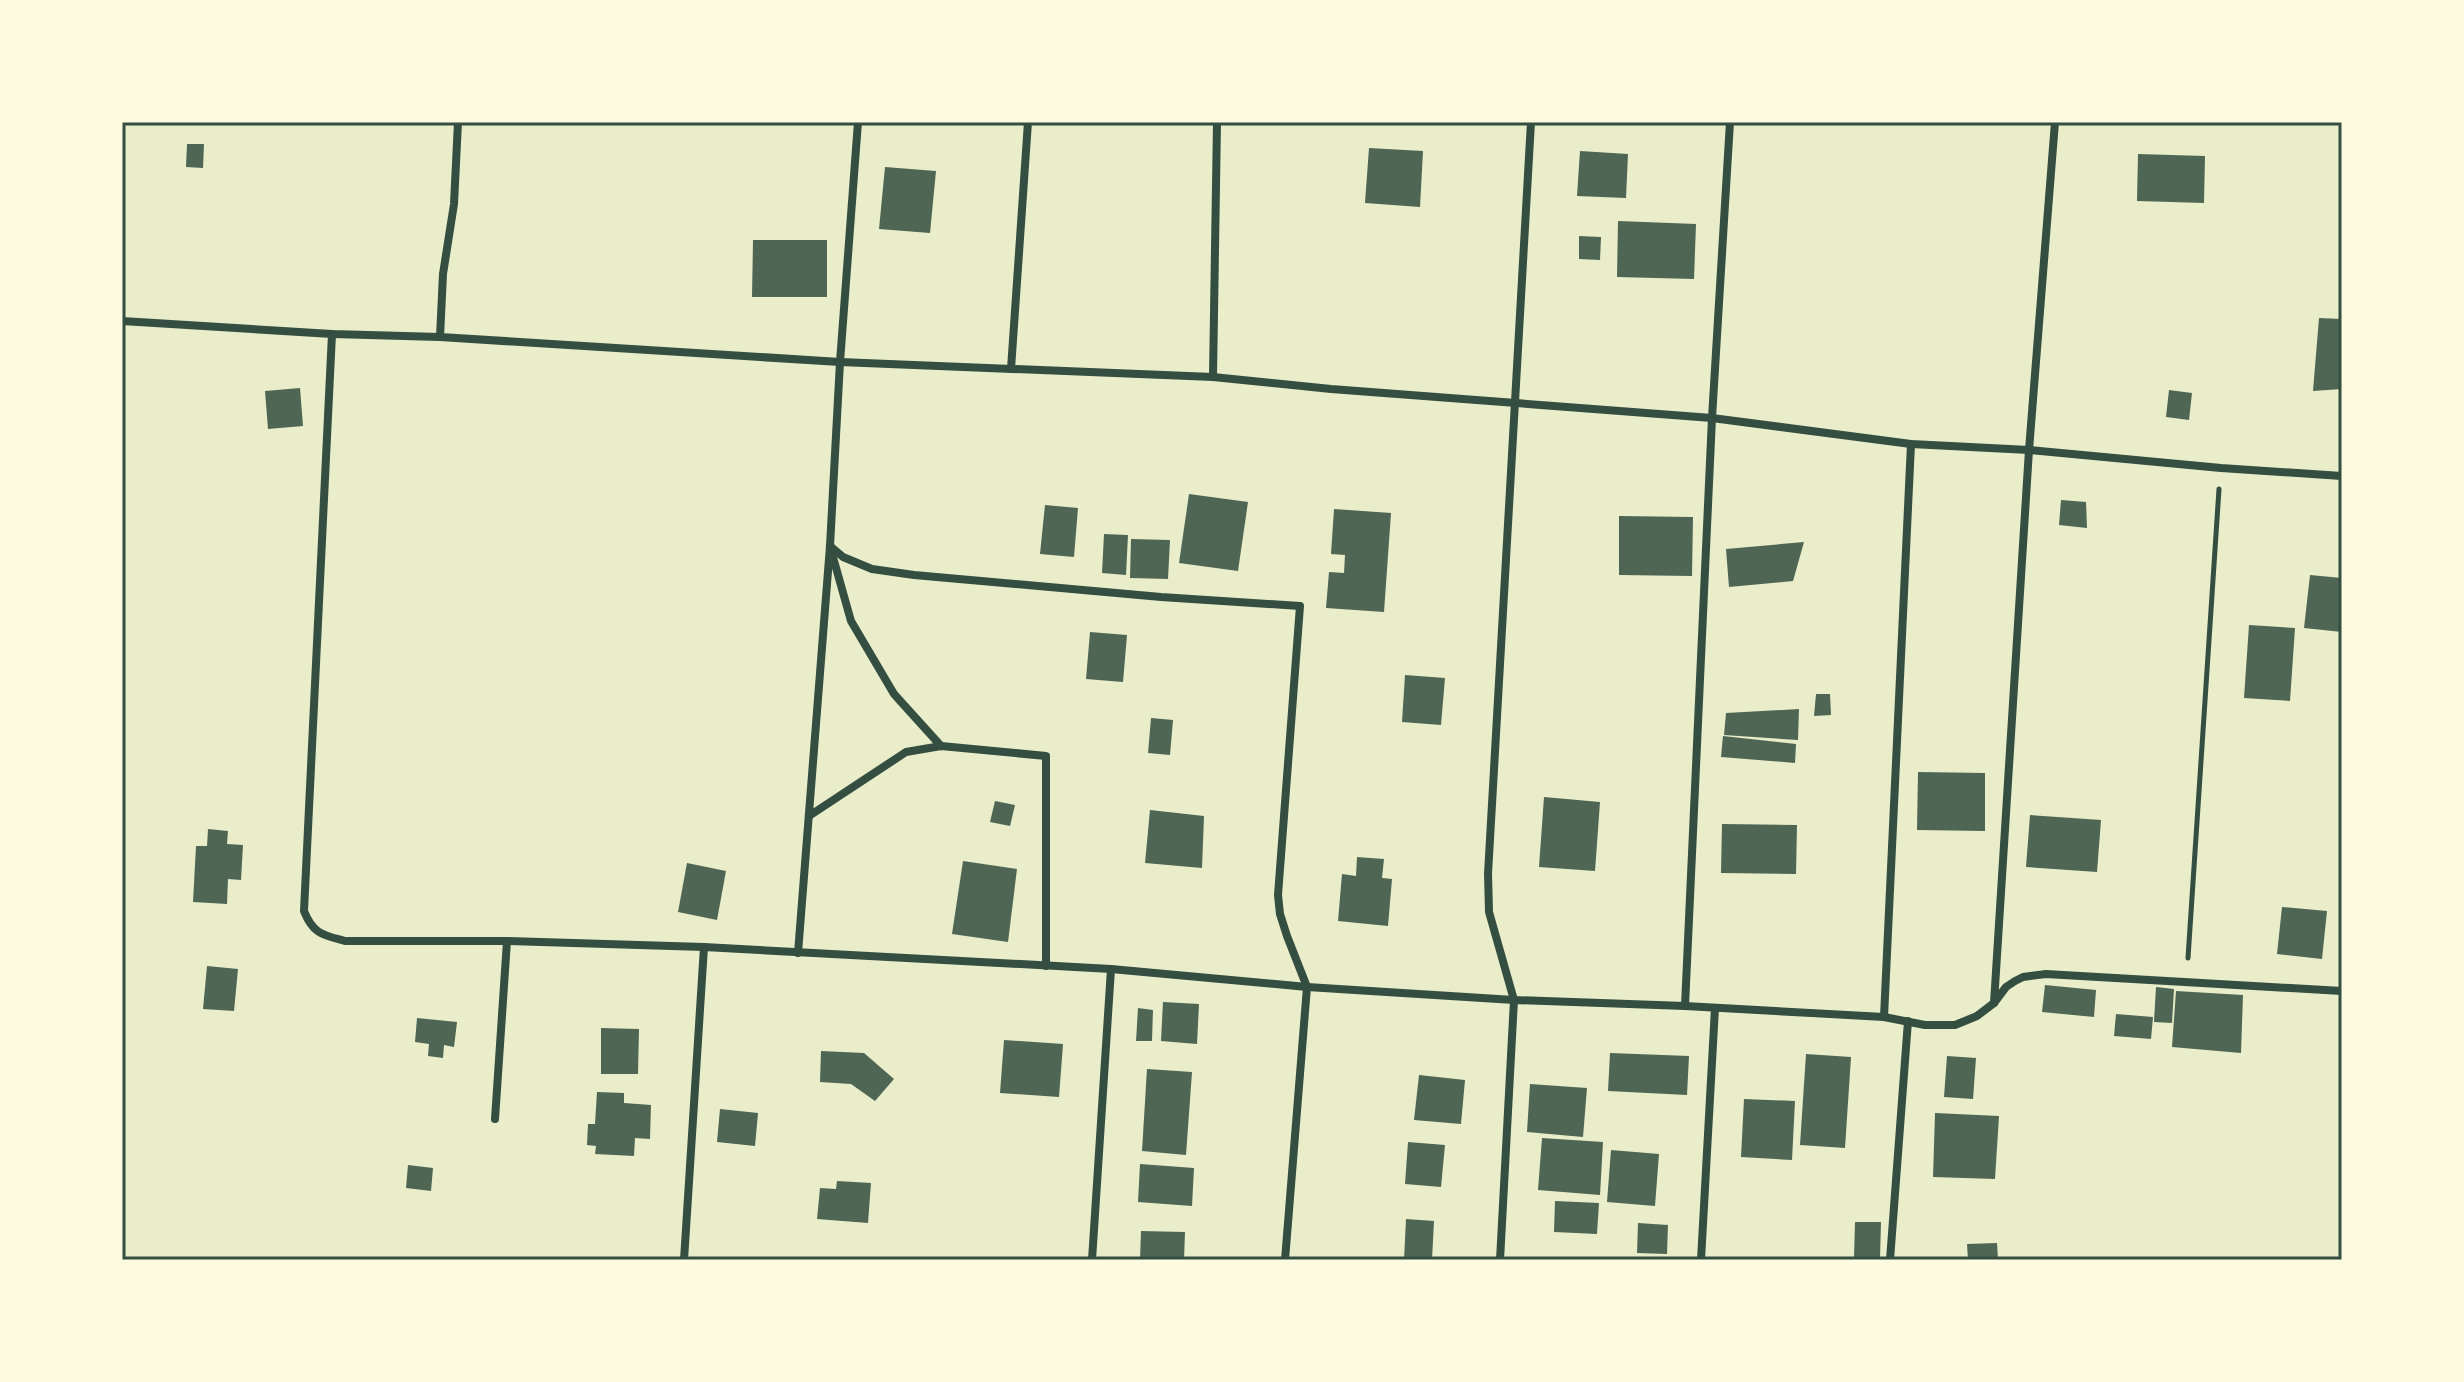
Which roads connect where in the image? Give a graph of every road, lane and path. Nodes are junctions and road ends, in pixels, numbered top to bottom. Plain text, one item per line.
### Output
1 (458, 122) edge
2 (858, 122) edge
3 (1028, 122) edge
4 (1217, 122) edge
5 (1531, 122) edge
6 (1730, 122) edge
7 (2055, 122) edge
8 (122, 321) edge
9 (332, 334) junction
10 (440, 337) junction
11 (840, 362) junction
12 (1011, 369) junction
13 (1213, 377) junction
14 (1513, 404) junction
15 (1712, 418) junction
16 (1911, 444) junction
17 (2029, 450) junction
18 (2221, 468) junction
19 (2342, 476) edge
20 (830, 546) junction
21 (941, 746) junction
22 (809, 816) junction
23 (507, 941) junction
24 (704, 947) junction
25 (798, 953) junction
26 (1046, 966) junction
27 (1111, 969) junction
28 (2187, 980) junction
29 (1307, 987) junction
30 (2342, 991) edge
31 (1514, 1000) junction
32 (1994, 1003) junction
33 (1685, 1006) junction
34 (1715, 1008) junction
35 (1884, 1017) junction
36 (1908, 1021) junction
37 (495, 1119) dead end
38 (684, 1260) edge
39 (1092, 1260) edge
40 (1285, 1260) edge
41 (1500, 1260) edge
42 (1701, 1260) edge
43 (1890, 1260) edge

1 - 10 street
2 - 11 street
3 - 12 street
4 - 13 street
5 - 14 street
6 - 15 street
7 - 17 street
8 - 9 street
9 - 10 street
9 - 23 street
10 - 11 street
11 - 12 street
11 - 20 street
12 - 13 street
13 - 14 street
14 - 15 street
14 - 31 street
15 - 16 street
15 - 33 street
16 - 17 street
16 - 35 street
17 - 18 street
17 - 32 street
18 - 19 street
18 - 28 path
20 - 21 street
20 - 22 street
20 - 29 street
21 - 22 street
21 - 26 street
22 - 25 street
23 - 24 street
23 - 37 street
24 - 25 street
24 - 38 street
25 - 26 street
26 - 27 street
27 - 29 street
27 - 39 street
28 - 30 street
28 - 32 street
29 - 31 street
29 - 40 street
31 - 33 street
31 - 41 street
32 - 36 street
33 - 34 street
34 - 35 street
34 - 42 street
35 - 36 street
36 - 43 street

